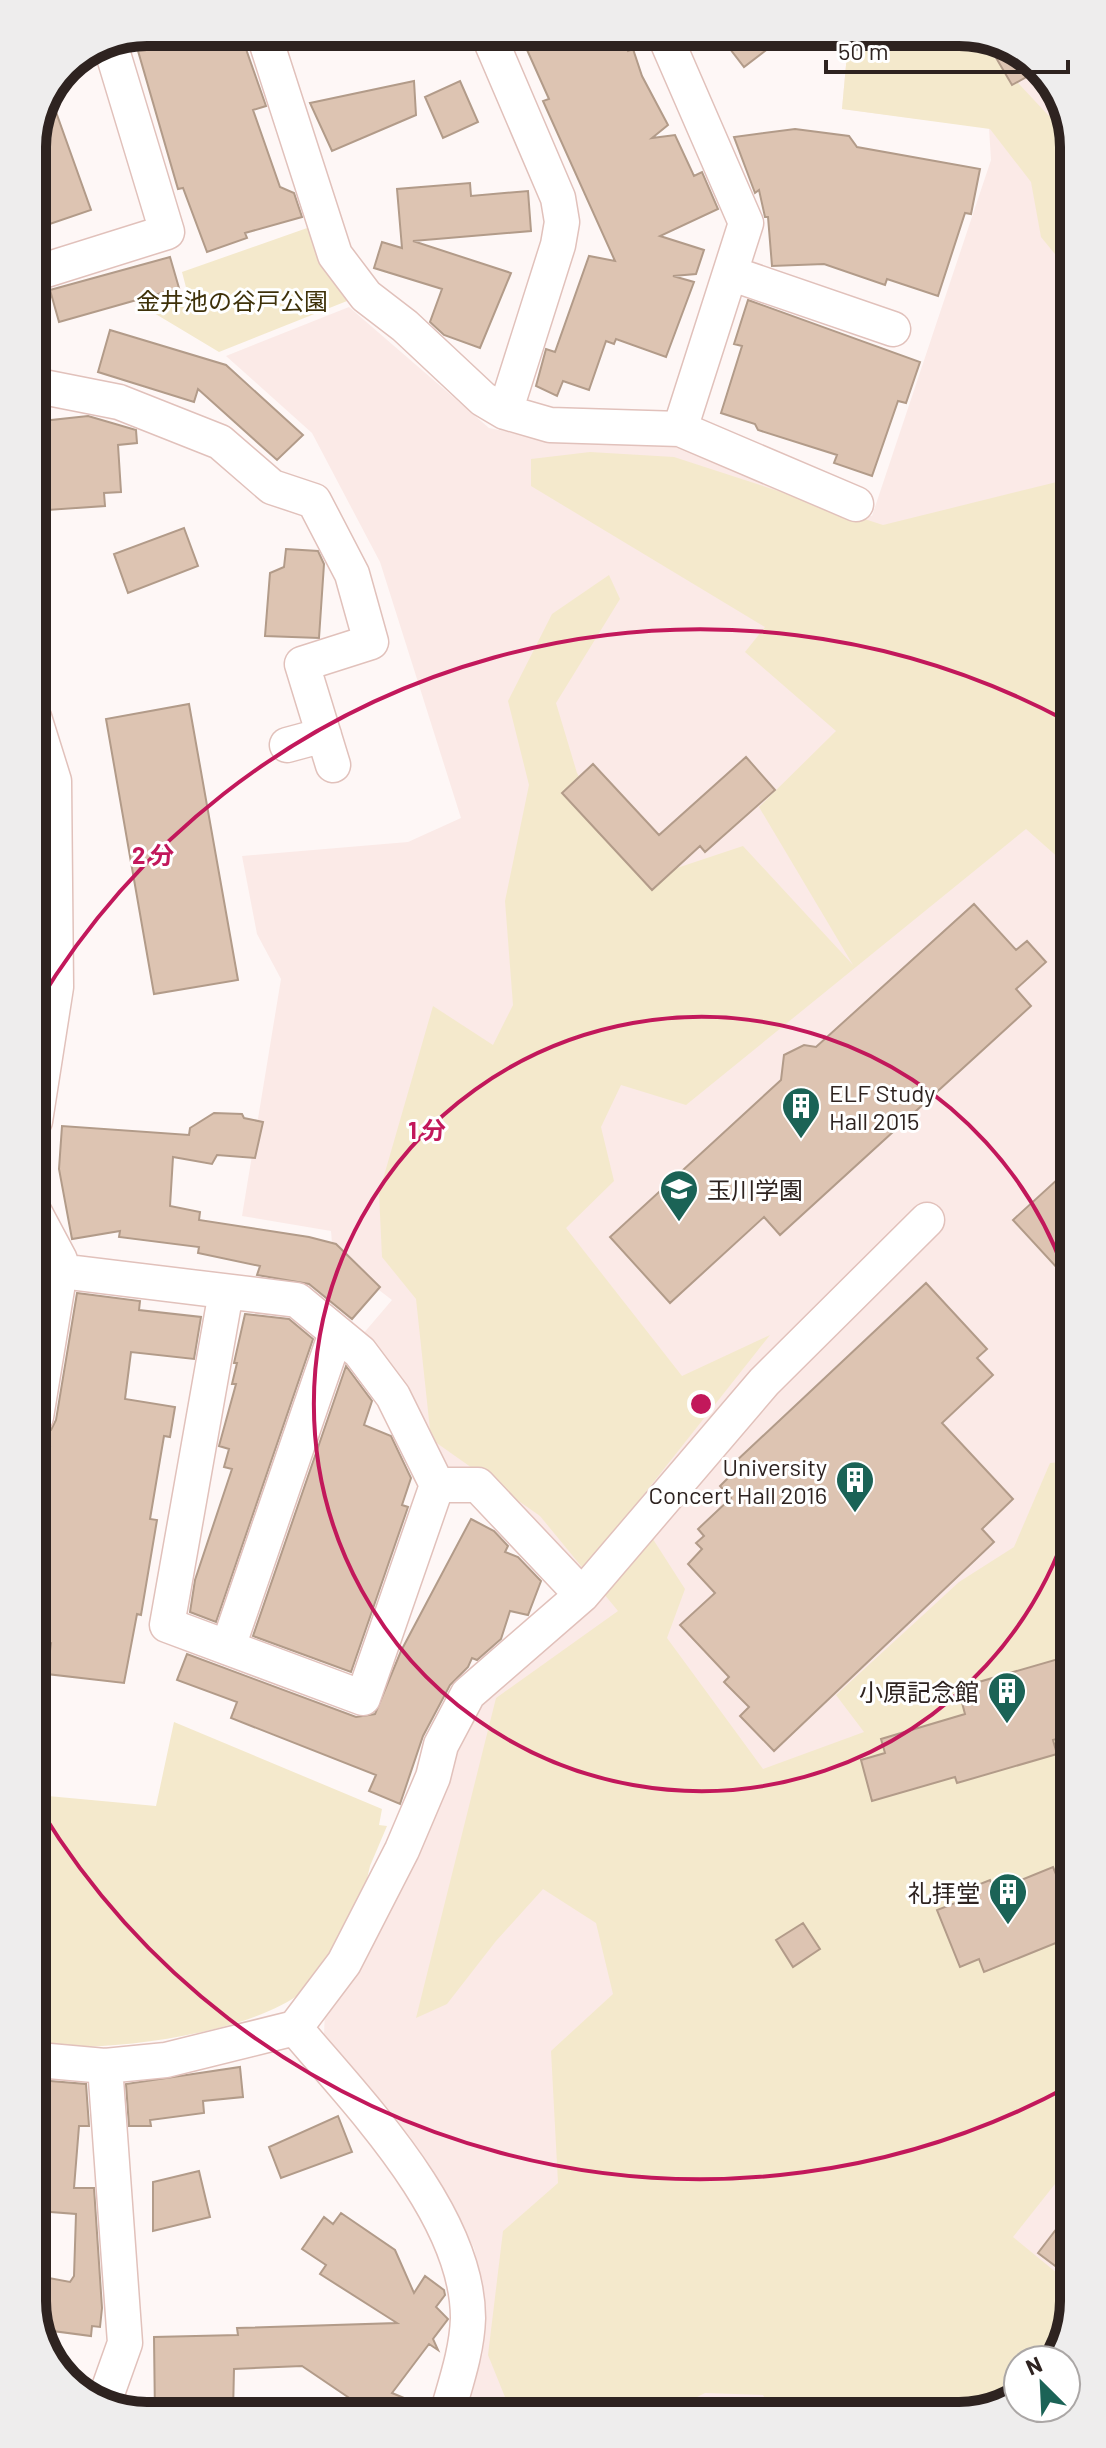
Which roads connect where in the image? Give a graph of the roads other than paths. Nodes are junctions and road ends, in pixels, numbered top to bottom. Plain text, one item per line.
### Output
1 (268, 46) edge
2 (493, 46) edge
3 (669, 46) edge
4 (113, 53) edge
5 (46, 270) edge
6 (730, 273) junction
7 (893, 329) dead end
8 (46, 388) edge
9 (505, 412) junction
10 (680, 429) junction
11 (856, 504) dead end
12 (287, 745) dead end
13 (46, 755) edge
14 (46, 922) edge
15 (46, 944) edge
16 (46, 1051) edge
17 (927, 1220) dead end
18 (46, 1234) edge
19 (60, 1271) junction
20 (226, 1292) junction
21 (336, 1333) junction
22 (46, 1356) edge
23 (437, 1485) junction
24 (582, 1595) junction
25 (228, 1647) junction
26 (295, 2028) junction
27 (46, 2061) edge
28 (105, 2066) junction
29 (107, 2393) edge
30 (450, 2402) edge

1 - 9 street
2 - 9 street
3 - 6 street
4 - 5 street
6 - 7 street
6 - 10 street
8 - 12 street
9 - 10 street
10 - 11 street
13 - 14 street
15 - 16 street
17 - 24 street
18 - 19 street
19 - 20 street
19 - 22 street
20 - 21 street
20 - 25 street
21 - 23 street
21 - 25 street
23 - 24 street
23 - 25 street
24 - 26 street
26 - 28 street
26 - 30 street
27 - 28 street
28 - 29 street

